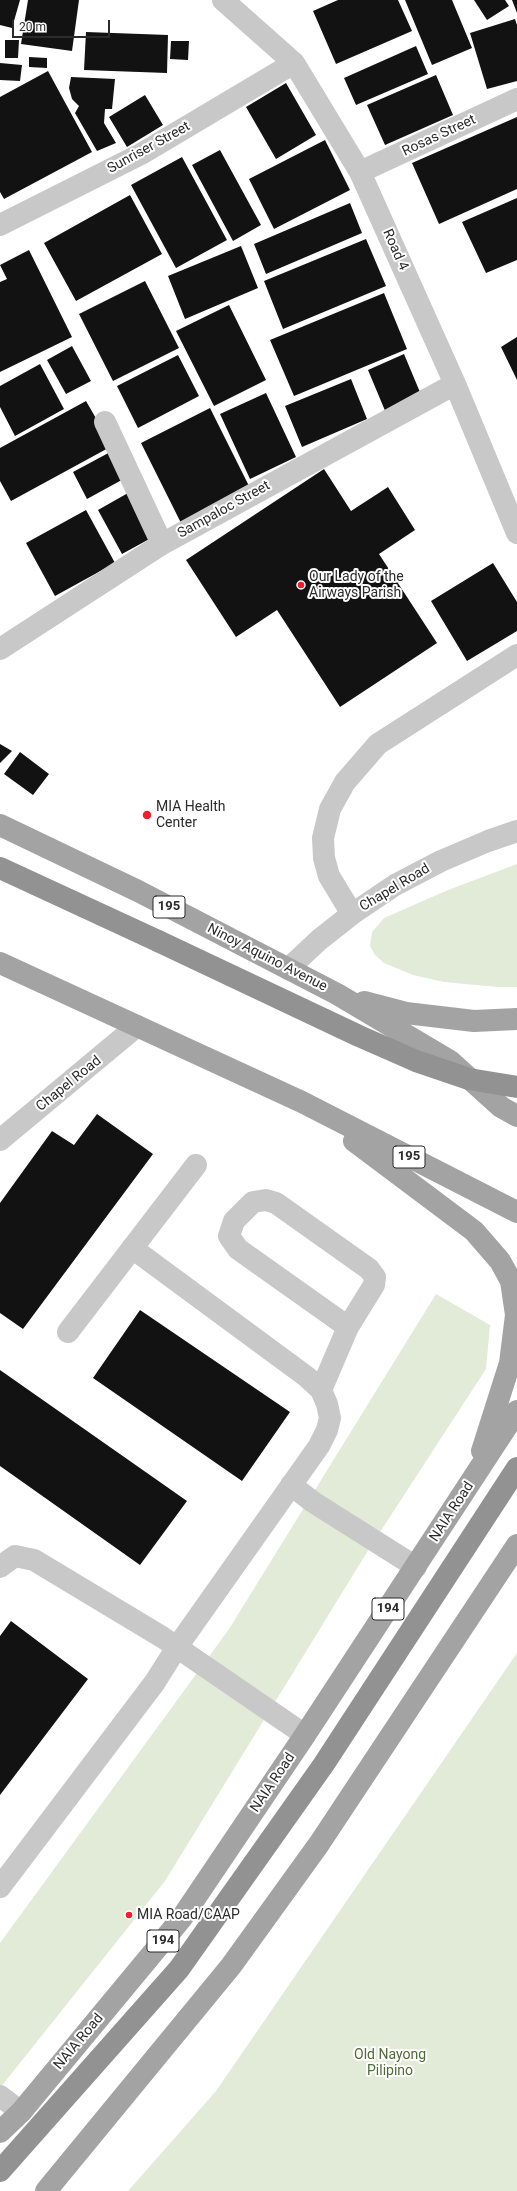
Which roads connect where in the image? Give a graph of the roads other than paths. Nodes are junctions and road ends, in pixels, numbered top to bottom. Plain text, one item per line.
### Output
1 (223, 0) edge
2 (294, 63) junction
3 (517, 99) edge
4 (360, 172) junction
5 (0, 225) edge
6 (455, 384) junction
7 (105, 422) dead end
8 (517, 533) edge
9 (162, 544) junction
10 (1, 645) edge
11 (517, 655) edge
12 (0, 825) edge
13 (517, 831) edge
14 (0, 868) edge
15 (352, 914) junction
16 (0, 963) edge
17 (288, 969) junction
18 (337, 994) junction
19 (517, 1019) edge
20 (137, 1026) junction
21 (517, 1087) edge
22 (302, 1102) junction
23 (512, 1109) edge
24 (0, 1140) edge
25 (196, 1165) dead end
26 (517, 1212) edge
27 (132, 1248) junction
28 (348, 1327) junction
29 (68, 1332) dead end
30 (321, 1390) junction
31 (517, 1412) edge
32 (517, 1468) edge
33 (470, 1483) junction
34 (291, 1485) junction
35 (517, 1545) edge
36 (0, 1567) edge
37 (416, 1567) junction
38 (177, 1647) junction
39 (305, 1735) junction
40 (0, 1887) edge
41 (0, 2096) edge
42 (21, 2112) junction
43 (0, 2132) edge
44 (3, 2168) edge
45 (46, 2191) edge

1 - 2 street, Road 4
2 - 4 street, Road 4
2 - 5 street, Sunriser Street
3 - 4 street, Rosas Street
4 - 6 street, Road 4
6 - 8 street, Road 4
6 - 9 street, Sampaloc Street
7 - 9 street
9 - 10 street, Sampaloc Street
11 - 15 street
12 - 17 main road, Ninoy Aquino Avenue / 195
13 - 15 street, Chapel Road
14 - 21 highway, bridge
15 - 17 street, Chapel Road
16 - 20 main road, 195
17 - 18 main road, Ninoy Aquino Avenue / 195
18 - 19 main road
18 - 23 main road, Ninoy Aquino Avenue / 195
20 - 22 main road, 195
20 - 24 street, Chapel Road
22 - 26 main road, 195
22 - 33 main road
25 - 27 street
27 - 29 street
27 - 30 street
28 - 28 street
28 - 30 street
30 - 34 street
31 - 33 main road, NAIA Road / 194
32 - 44 highway
33 - 37 main road, NAIA Road / 194
34 - 37 street
34 - 38 street
35 - 45 main road
36 - 38 street
37 - 39 main road, NAIA Road / 194
38 - 39 street
38 - 40 street
39 - 42 main road, NAIA Road / 194
41 - 42 street
42 - 43 main road, NAIA Road / 194

